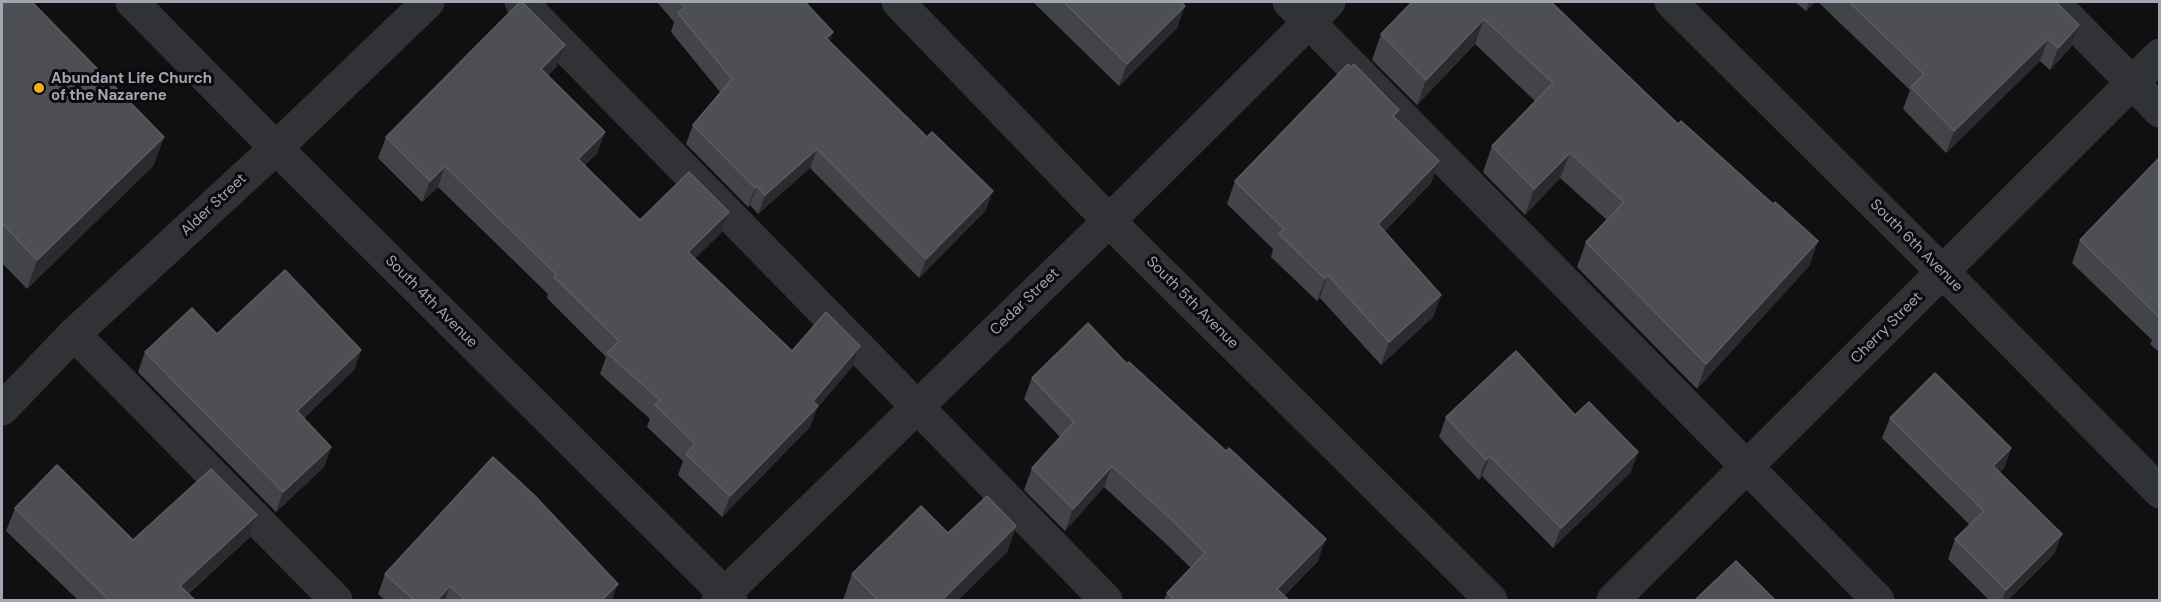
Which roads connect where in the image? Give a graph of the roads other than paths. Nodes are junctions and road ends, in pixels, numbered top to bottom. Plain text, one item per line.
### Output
1 (132, 2) edge
2 (428, 2) edge
3 (521, 2) edge
4 (898, 2) edge
5 (1671, 2) edge
6 (2053, 2) edge
7 (1309, 8) edge
8 (2160, 55) edge
9 (2132, 83) junction
10 (2160, 111) edge
11 (276, 148) junction
12 (1109, 221) junction
13 (1943, 272) junction
14 (74, 334) junction
15 (917, 407) junction
16 (2, 409) edge
17 (1746, 468) junction
18 (2160, 492) edge
19 (724, 598) edge
20 (336, 600) edge
21 (1106, 600) edge
22 (1491, 600) edge
23 (1613, 600) edge
24 (1878, 600) edge

1 - 11 street, South 4th Avenue
2 - 11 street, Alder Street
3 - 15 street
4 - 12 street, South 5th Avenue
5 - 13 street, South 6th Avenue
6 - 9 street
7 - 12 street, Cedar Street
7 - 17 street
8 - 9 street, Cherry Street
9 - 10 street
9 - 13 street, Cherry Street
11 - 14 street, Alder Street
11 - 19 street, South 4th Avenue
12 - 15 street, Cedar Street
12 - 22 street, South 5th Avenue
13 - 17 street, Cherry Street
13 - 18 street, South 6th Avenue
14 - 16 street, Alder Street
14 - 20 street
15 - 19 street, Cedar Street
15 - 21 street
17 - 23 street, Cherry Street
17 - 24 street

